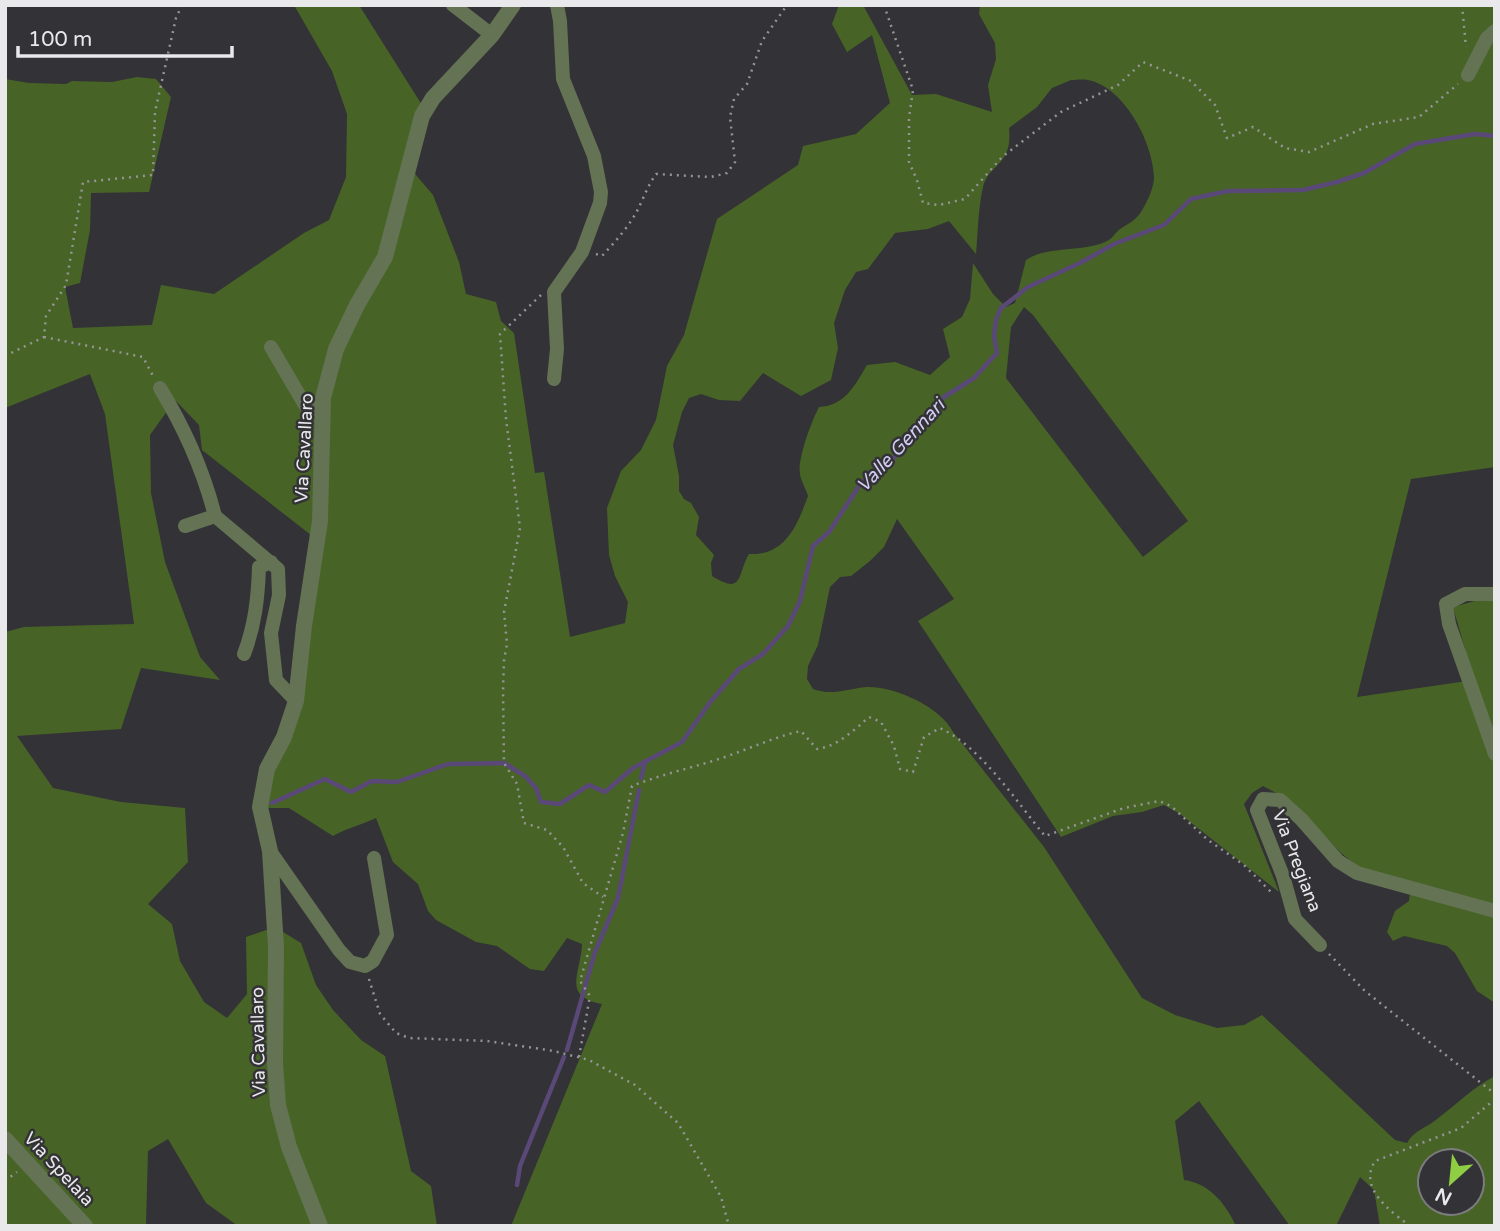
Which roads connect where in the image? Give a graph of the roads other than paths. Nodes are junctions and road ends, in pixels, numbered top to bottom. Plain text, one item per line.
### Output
1 (453, 5) edge
2 (513, 5) edge
3 (557, 5) edge
4 (1495, 31) edge
5 (492, 35) junction
6 (1468, 75) road end
7 (271, 347) dead end
8 (554, 379) dead end
9 (160, 388) road end
10 (323, 411) junction
11 (215, 516) junction
12 (185, 526) dead end
13 (271, 562) junction
14 (1495, 594) edge
15 (244, 654) dead end
16 (296, 701) junction
17 (1495, 754) edge
18 (270, 851) junction
19 (374, 858) dead end
20 (1495, 911) edge
21 (1320, 945) road end
22 (5, 1139) edge
23 (85, 1226) edge
24 (320, 1226) edge

1 - 5 street
2 - 5 street, Via Cavallaro
3 - 8 street
4 - 6 street
5 - 10 street, Via Cavallaro
7 - 10 street
9 - 11 street
10 - 16 street, Via Cavallaro
11 - 12 street
11 - 13 street
13 - 15 street
13 - 16 street
14 - 17 street
16 - 18 street, Via Cavallaro
18 - 19 street, Via Cavallaro
18 - 24 street, Via Cavallaro
20 - 21 street, Via Pregiana
22 - 23 street, Via Spelaia

